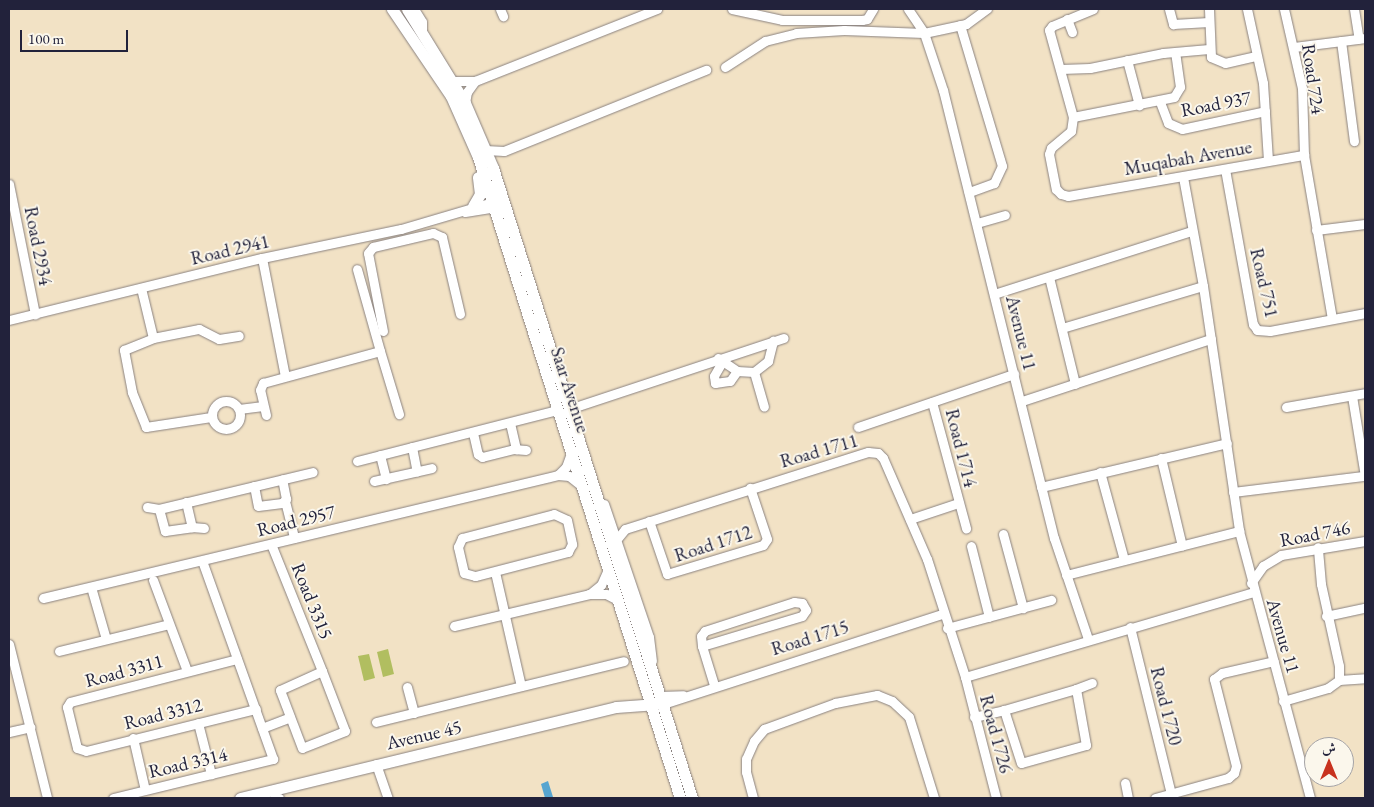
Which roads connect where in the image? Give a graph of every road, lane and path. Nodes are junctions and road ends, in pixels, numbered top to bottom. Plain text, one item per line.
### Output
1 (392, 9) edge
2 (407, 9) edge
3 (414, 9) edge
4 (657, 9) edge
5 (732, 9) edge
6 (873, 9) edge
7 (908, 9) edge
8 (987, 9) edge
9 (1093, 9) edge
10 (1169, 9) edge
11 (1209, 9) edge
12 (1247, 9) edge
13 (1284, 9) edge
14 (1354, 9) edge
15 (1067, 20) junction
16 (1209, 22) junction
17 (960, 26) junction
18 (1072, 32) dead end
19 (422, 33) junction
20 (924, 34) junction
21 (1362, 39) edge
22 (1342, 41) junction
23 (1294, 47) junction
24 (1208, 49) junction
25 (1175, 52) junction
26 (1256, 56) junction
27 (1128, 60) junction
28 (725, 67) dead end
29 (1061, 69) junction
30 (706, 70) dead end
31 (453, 81) junction
32 (475, 81) junction
33 (1160, 102) junction
34 (465, 103) junction
35 (1139, 105) junction
36 (1265, 111) junction
37 (1073, 117) junction
38 (471, 138) junction
39 (1354, 141) dead end
40 (485, 150) junction
41 (504, 151) junction
42 (1304, 155) junction
43 (1268, 160) junction
44 (493, 168) junction
45 (1224, 169) junction
46 (1183, 177) junction
47 (9, 184) edge
48 (969, 192) junction
49 (498, 203) junction
50 (473, 206) junction
51 (459, 212) junction
52 (1005, 215) dead end
53 (977, 223) junction
54 (1365, 224) edge
55 (401, 229) junction
56 (1316, 230) junction
57 (1192, 231) junction
58 (403, 240) junction
59 (262, 258) junction
60 (357, 269) dead end
61 (1049, 277) junction
62 (1204, 286) junction
63 (140, 288) junction
64 (994, 294) junction
65 (1365, 313) edge
66 (34, 314) junction
67 (460, 314) dead end
68 (9, 320) edge
69 (1332, 320) junction
70 (1062, 328) junction
71 (383, 331) dead end
72 (239, 336) dead end
73 (153, 338) junction
74 (784, 338) dead end
75 (1212, 339) junction
76 (774, 341) junction
77 (380, 351) junction
78 (720, 360) junction
79 (737, 371) junction
80 (754, 372) junction
81 (1014, 374) junction
82 (284, 376) junction
83 (1075, 384) junction
84 (1365, 394) edge
85 (1352, 396) junction
86 (1022, 400) junction
87 (932, 402) junction
88 (263, 406) junction
89 (764, 406) dead end
90 (1286, 406) dead end
91 (239, 409) junction
92 (569, 409) junction
93 (557, 410) junction
94 (398, 414) dead end
95 (266, 415) dead end
96 (211, 417) junction
97 (510, 423) junction
98 (858, 427) dead end
99 (473, 433) junction
100 (1227, 443) junction
101 (412, 447) junction
102 (516, 449) junction
103 (526, 450) dead end
104 (571, 452) junction
105 (380, 455) junction
106 (1161, 458) junction
107 (357, 461) dead end
108 (432, 468) dead end
109 (313, 472) dead end
110 (417, 472) junction
111 (1100, 472) junction
112 (558, 475) junction
113 (1364, 476) edge
114 (386, 478) junction
115 (282, 479) junction
116 (374, 481) dead end
117 (254, 486) junction
118 (582, 486) junction
119 (1042, 487) junction
120 (750, 488) junction
121 (1233, 492) junction
122 (597, 496) junction
123 (285, 501) junction
124 (186, 502) junction
125 (958, 502) junction
126 (147, 507) dead end
127 (159, 509) junction
128 (910, 519) junction
129 (649, 521) junction
130 (612, 524) junction
131 (192, 527) junction
132 (204, 528) dead end
133 (966, 528) dead end
134 (625, 529) junction
135 (1239, 531) junction
136 (1003, 534) dead end
137 (294, 538) junction
138 (616, 539) junction
139 (1365, 541) edge
140 (271, 544) junction
141 (970, 546) dead end
142 (1182, 546) junction
143 (1318, 547) junction
144 (1124, 560) junction
145 (202, 561) junction
146 (608, 569) junction
147 (495, 572) junction
148 (1066, 574) junction
149 (153, 580) dead end
150 (91, 587) junction
151 (1252, 587) junction
152 (589, 594) junction
153 (43, 598) dead end
154 (618, 600) junction
155 (1051, 600) dead end
156 (1023, 608) junction
157 (1365, 608) edge
158 (504, 613) junction
159 (942, 614) junction
160 (1326, 616) junction
161 (989, 617) junction
162 (169, 624) junction
163 (454, 626) dead end
164 (1130, 627) junction
165 (947, 628) junction
166 (106, 639) junction
167 (1088, 639) junction
168 (9, 644) edge
169 (702, 646) junction
170 (59, 651) dead end
171 (237, 659) junction
172 (624, 661) dead end
173 (1274, 661) junction
174 (187, 671) junction
175 (322, 671) junction
176 (652, 671) junction
177 (965, 678) junction
178 (1365, 678) edge
179 (1339, 680) junction
180 (1092, 683) dead end
181 (714, 685) junction
182 (521, 686) junction
183 (407, 687) dead end
184 (1076, 689) junction
185 (656, 700) junction
186 (1283, 701) junction
187 (256, 709) junction
188 (1004, 710) junction
189 (414, 713) junction
190 (290, 717) junction
191 (974, 717) junction
192 (376, 722) dead end
193 (198, 723) junction
194 (30, 727) junction
195 (262, 728) junction
196 (9, 732) edge
197 (133, 738) junction
198 (78, 750) joint
199 (376, 764) junction
200 (211, 774) junction
201 (1125, 783) dead end
202 (145, 790) junction
203 (1171, 794) junction
204 (275, 796) edge
205 (45, 798) edge
206 (113, 798) edge
207 (240, 798) edge
208 (388, 798) edge
209 (680, 798) edge
210 (692, 798) edge
211 (753, 798) edge
212 (934, 798) edge
213 (996, 798) edge
214 (1128, 798) edge
215 (1155, 798) edge
216 (1310, 798) edge

1 - 38 street, Saar Avenue
2 - 19 street, Saar Avenue
3 - 19 street
4 - 32 street
5 - 6 street
7 - 20 street, Avenue 11
8 - 17 street
9 - 15 street
10 - 16 street
11 - 16 street
12 - 26 street, Muqabah Avenue
13 - 23 street, Road 724
14 - 21 street
15 - 18 street
15 - 29 street
16 - 24 street
17 - 20 street
17 - 48 street
19 - 31 street, Saar Avenue
20 - 28 street
20 - 48 street, Avenue 11
21 - 22 street
22 - 23 street
22 - 39 street
23 - 42 street, Road 724
24 - 25 street
24 - 26 street
25 - 27 street
25 - 33 street, Road 937
26 - 36 street, Muqabah Avenue
27 - 29 street
27 - 35 street
29 - 37 street
30 - 41 street
31 - 32 street
31 - 34 street, Saar Avenue
32 - 34 street
33 - 35 street, Road 937
33 - 36 street, Road 937
34 - 40 street, Saar Avenue
35 - 37 street, Road 937
36 - 43 street, Muqabah Avenue
37 - 46 street, Muqabah Avenue
38 - 49 street, Saar Avenue
38 - 50 street
40 - 41 street
40 - 44 street, Saar Avenue
41 - 44 street
42 - 43 street, Muqabah Avenue
42 - 56 street
43 - 45 street, Muqabah Avenue
44 - 49 street, Saar Avenue
45 - 46 street, Muqabah Avenue
45 - 69 street, Road 751
46 - 57 street
47 - 66 street, Road 2934
48 - 53 street, Avenue 11
49 - 50 street, Road 2941
49 - 51 street, Road 2941
49 - 92 street, Saar Avenue
49 - 93 street, Saar Avenue
50 - 51 street, Road 2941
51 - 55 street, Road 2941
52 - 53 street
53 - 64 street, Avenue 11
54 - 56 street
55 - 58 street
55 - 59 street, Road 2941
56 - 69 street
57 - 61 street
57 - 62 street
58 - 67 street
58 - 71 street
59 - 63 street, Road 2941
59 - 82 street
60 - 77 street
61 - 64 street
61 - 70 street
62 - 70 street
62 - 75 street
63 - 66 street, Road 2941
63 - 73 street
64 - 81 street, Avenue 11
65 - 69 street, Road 751
66 - 68 street, Road 2941
70 - 83 street
72 - 73 street
73 - 96 street
74 - 76 street
75 - 83 street
75 - 100 street
76 - 78 street
76 - 80 street
77 - 82 street
77 - 94 street
78 - 79 street
78 - 79 street
78 - 92 street
79 - 80 street
80 - 89 street
81 - 86 street, Avenue 11
81 - 87 street, Road 1714
82 - 88 street
83 - 86 street
84 - 85 street
85 - 90 street
85 - 113 street
86 - 119 street, Avenue 11
87 - 98 street, Road 1714
87 - 125 street, Road 1714
88 - 91 street
88 - 95 street
91 - 96 street
91 - 96 street
92 - 122 street, Saar Avenue
93 - 97 street
93 - 104 street, Saar Avenue
97 - 99 street
97 - 102 street
99 - 101 street
99 - 102 street
100 - 106 street
100 - 121 street
101 - 105 street
101 - 110 street
102 - 103 street
104 - 112 street
104 - 118 street, Saar Avenue
105 - 107 street
105 - 114 street
106 - 111 street
106 - 142 street
108 - 110 street
109 - 115 street
110 - 114 street
111 - 119 street
111 - 144 street
112 - 118 street
112 - 137 street, Road 2957
113 - 121 street
114 - 116 street
115 - 117 street
115 - 123 street
117 - 123 street
117 - 124 street
118 - 146 street, Saar Avenue
119 - 148 street, Avenue 11
120 - 128 street, Road 1711
120 - 129 street, Road 1711
120 - 129 street, Road 1712
121 - 135 street
122 - 130 street
122 - 176 street, Saar Avenue
123 - 137 street
124 - 127 street
124 - 131 street
125 - 128 street, Road 1714
125 - 133 street, Road 1714
126 - 127 street
127 - 131 street
128 - 159 street, Road 1711
129 - 134 street, Road 1711
130 - 134 street
130 - 138 street
131 - 132 street
134 - 138 street, Road 1711
135 - 142 street
135 - 151 street
136 - 156 street
137 - 140 street, Road 2957
138 - 176 street
139 - 143 street, Road 746
140 - 145 street, Road 2957
140 - 175 street, Road 3315
141 - 161 street
142 - 144 street
143 - 151 street, Road 746
143 - 160 street
144 - 148 street
145 - 150 street, Road 2957
145 - 171 street
146 - 152 street
146 - 154 street, Saar Avenue
147 - 147 street
147 - 158 street
148 - 167 street, Avenue 11
149 - 162 street
150 - 153 street, Road 2957
150 - 166 street
151 - 164 street, Avenue 11
151 - 173 street, Avenue 11
152 - 154 street
152 - 158 street
154 - 185 street, Saar Avenue
155 - 156 street
156 - 161 street
157 - 160 street
158 - 163 street
158 - 182 street
159 - 165 street, Road 1711
159 - 181 street, Road 1715
160 - 179 street
161 - 165 street
162 - 166 street
162 - 174 street
164 - 167 street, Avenue 11
164 - 203 street, Road 1720
165 - 177 street, Road 1711
166 - 170 street
167 - 177 street, Avenue 11
168 - 194 street
169 - 169 street
169 - 181 street
171 - 174 street, Road 3311
171 - 187 street
172 - 182 street
173 - 186 street, Avenue 11
173 - 203 street
174 - 198 street, Road 3311
175 - 190 street, Road 3315
175 - 190 street, Road 3315
176 - 185 street, Saar Avenue
177 - 191 street, Road 1726
178 - 179 street
179 - 186 street
180 - 184 street
181 - 185 street, Road 1715
182 - 189 street
183 - 189 street
184 - 188 street
184 - 188 street
185 - 199 street, Avenue 45
185 - 209 street, Saar Avenue
185 - 210 street, Saar Avenue
186 - 216 street, Avenue 11
187 - 193 street, Road 3312
187 - 195 street
188 - 191 street
189 - 192 street
190 - 195 street
191 - 213 street, Road 1726
193 - 197 street, Road 3312
193 - 200 street
194 - 196 street
194 - 205 street
195 - 200 street, Road 3314
197 - 198 street, Road 3312
197 - 202 street
199 - 204 street, Avenue 45
199 - 208 street
200 - 202 street, Road 3314
201 - 214 street
202 - 206 street, Road 3314
203 - 215 street
204 - 207 street, Avenue 45
211 - 212 street

